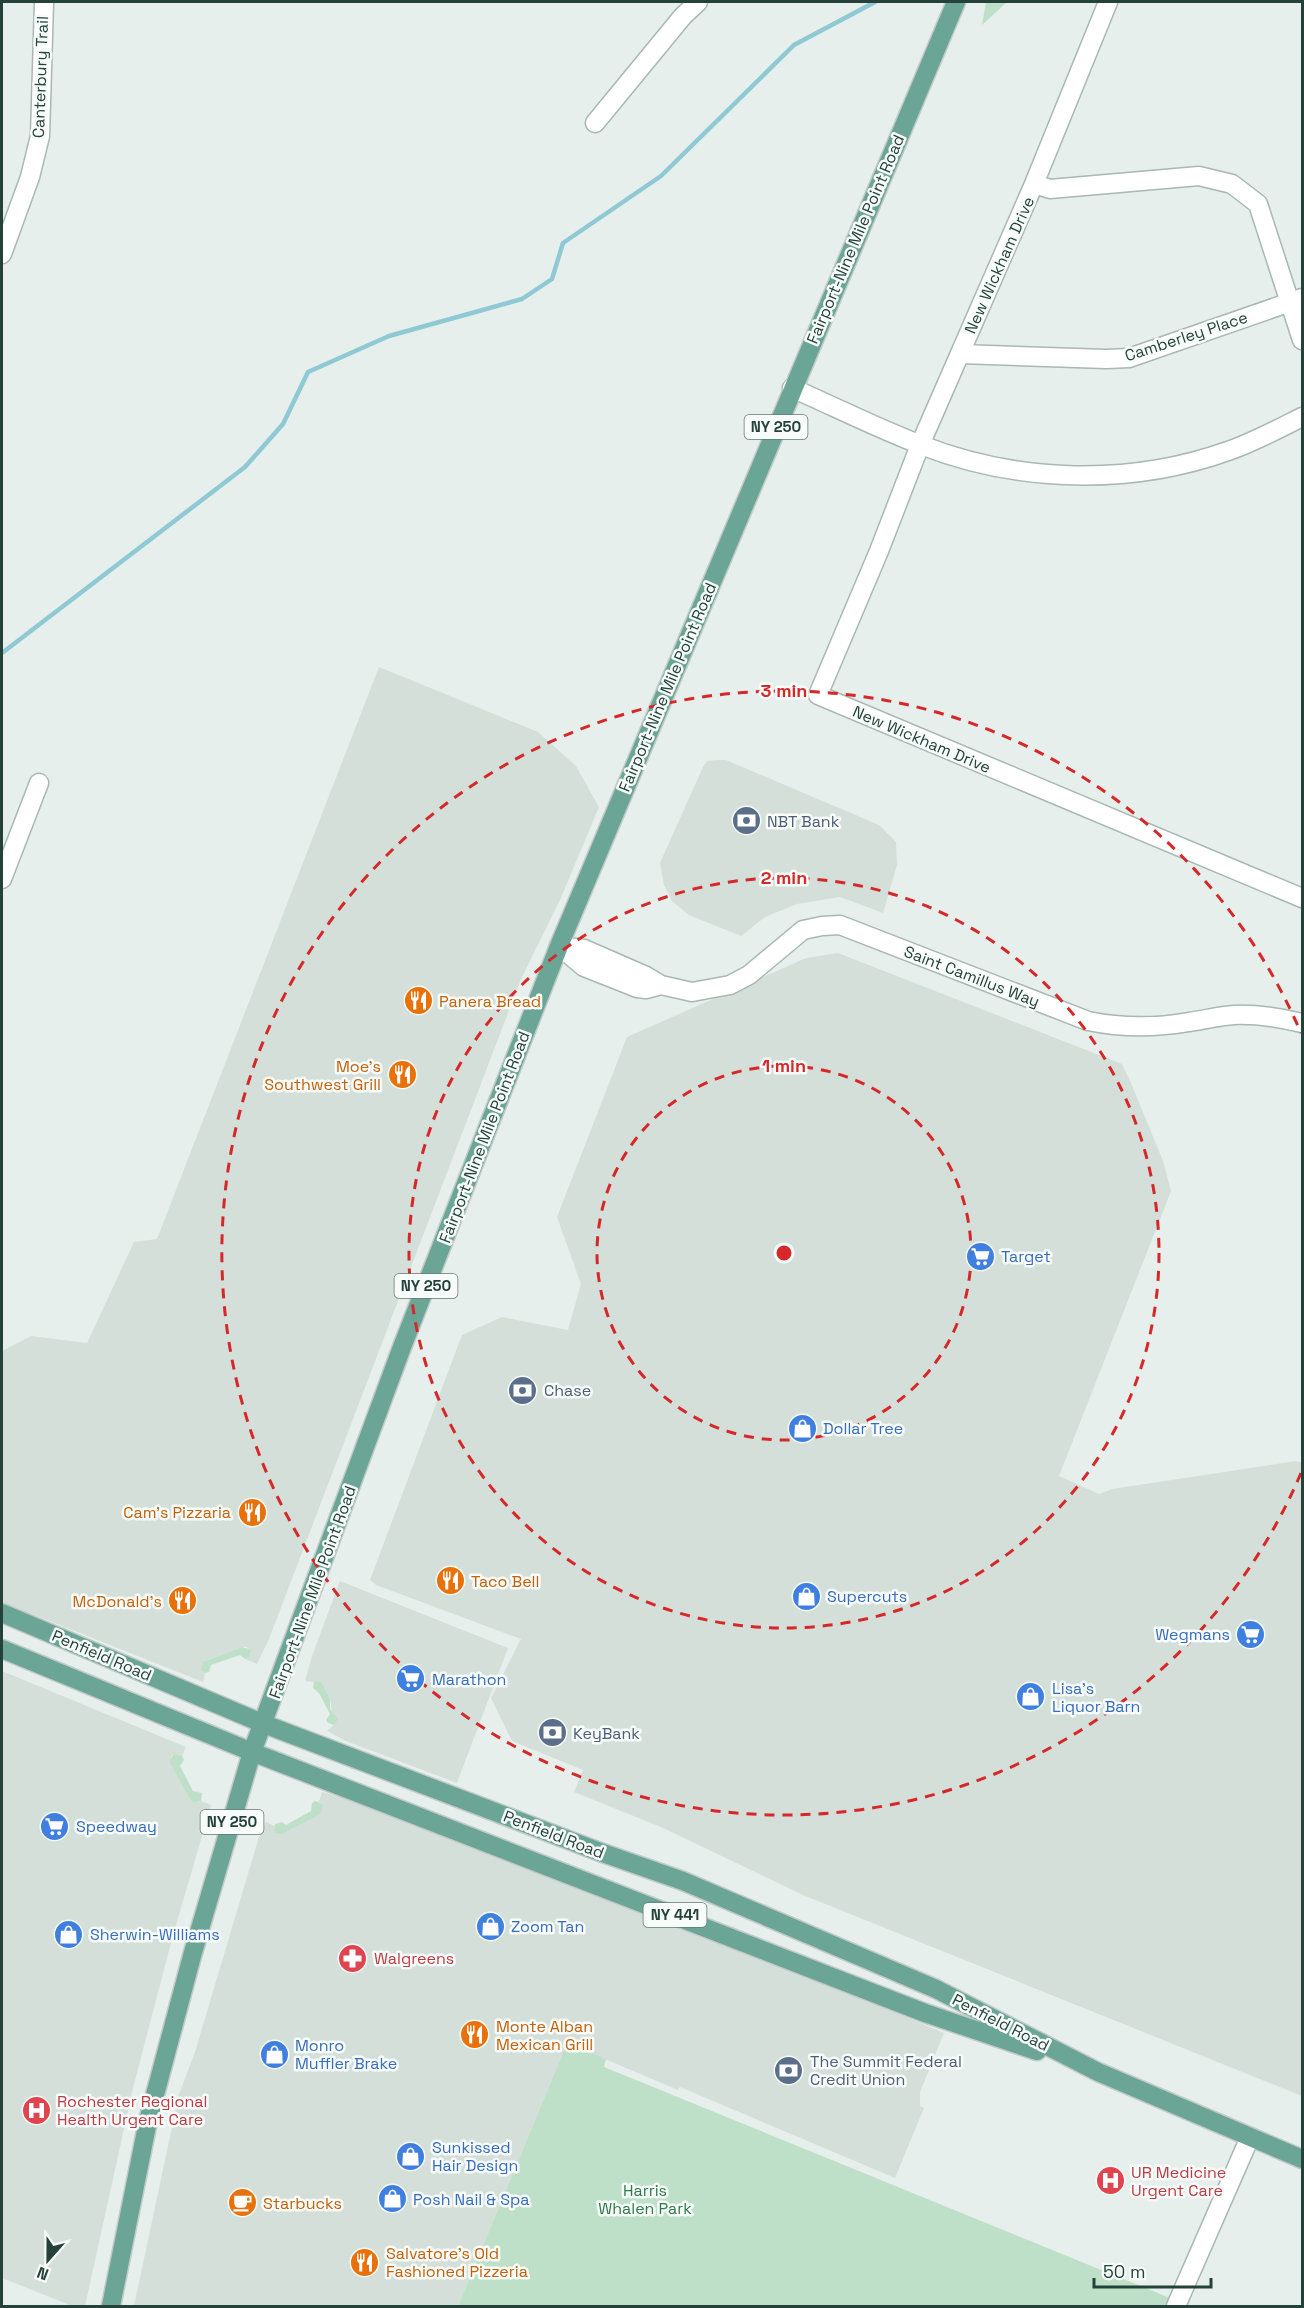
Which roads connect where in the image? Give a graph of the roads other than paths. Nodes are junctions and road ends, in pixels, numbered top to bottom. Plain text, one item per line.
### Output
1 (44, 2) edge
2 (698, 2) edge
3 (956, 2) edge
4 (1108, 2) edge
5 (595, 123) dead end
6 (1034, 184) junction
7 (2, 254) edge
8 (1296, 300) edge
9 (1302, 340) edge
10 (960, 354) junction
11 (792, 388) junction
12 (1302, 417) edge
13 (920, 445) junction
14 (39, 783) dead end
15 (2, 879) edge
16 (1302, 898) edge
17 (559, 946) junction
18 (1302, 1023) edge
19 (2, 1613) edge
20 (2, 1649) edge
21 (264, 1724) junction
22 (252, 1752) junction
23 (1098, 2072) junction
24 (1250, 2137) junction
25 (1302, 2159) edge
26 (111, 2307) edge
27 (1176, 2307) edge

1 - 7 street, Canterbury Trail
2 - 5 street
3 - 11 main road, Fairport-Nine Mile Point Road / NY 250
4 - 6 street, New Wickham Drive
6 - 8 street, New Wickham Drive
6 - 10 street, New Wickham Drive
8 - 9 street, New Wickham Drive
8 - 10 street, Camberley Place
10 - 13 street, New Wickham Drive
11 - 13 street
11 - 17 main road, Fairport-Nine Mile Point Road / NY 250
12 - 13 street
13 - 16 street, New Wickham Drive
14 - 15 street
17 - 18 street, Saint Camillus Way
17 - 21 main road, Fairport-Nine Mile Point Road / NY 250
19 - 21 main road, Penfield Road / NY 441
20 - 22 main road, Penfield Road / NY 441
21 - 22 main road, Fairport-Nine Mile Point Road / NY 250
21 - 23 main road, Penfield Road / NY 441
22 - 23 main road, Penfield Road / NY 441
22 - 26 main road, Fairport-Nine Mile Point Road / NY 250
23 - 24 main road, Penfield Road / NY 441
24 - 25 main road, Penfield Road / NY 441
24 - 27 street

